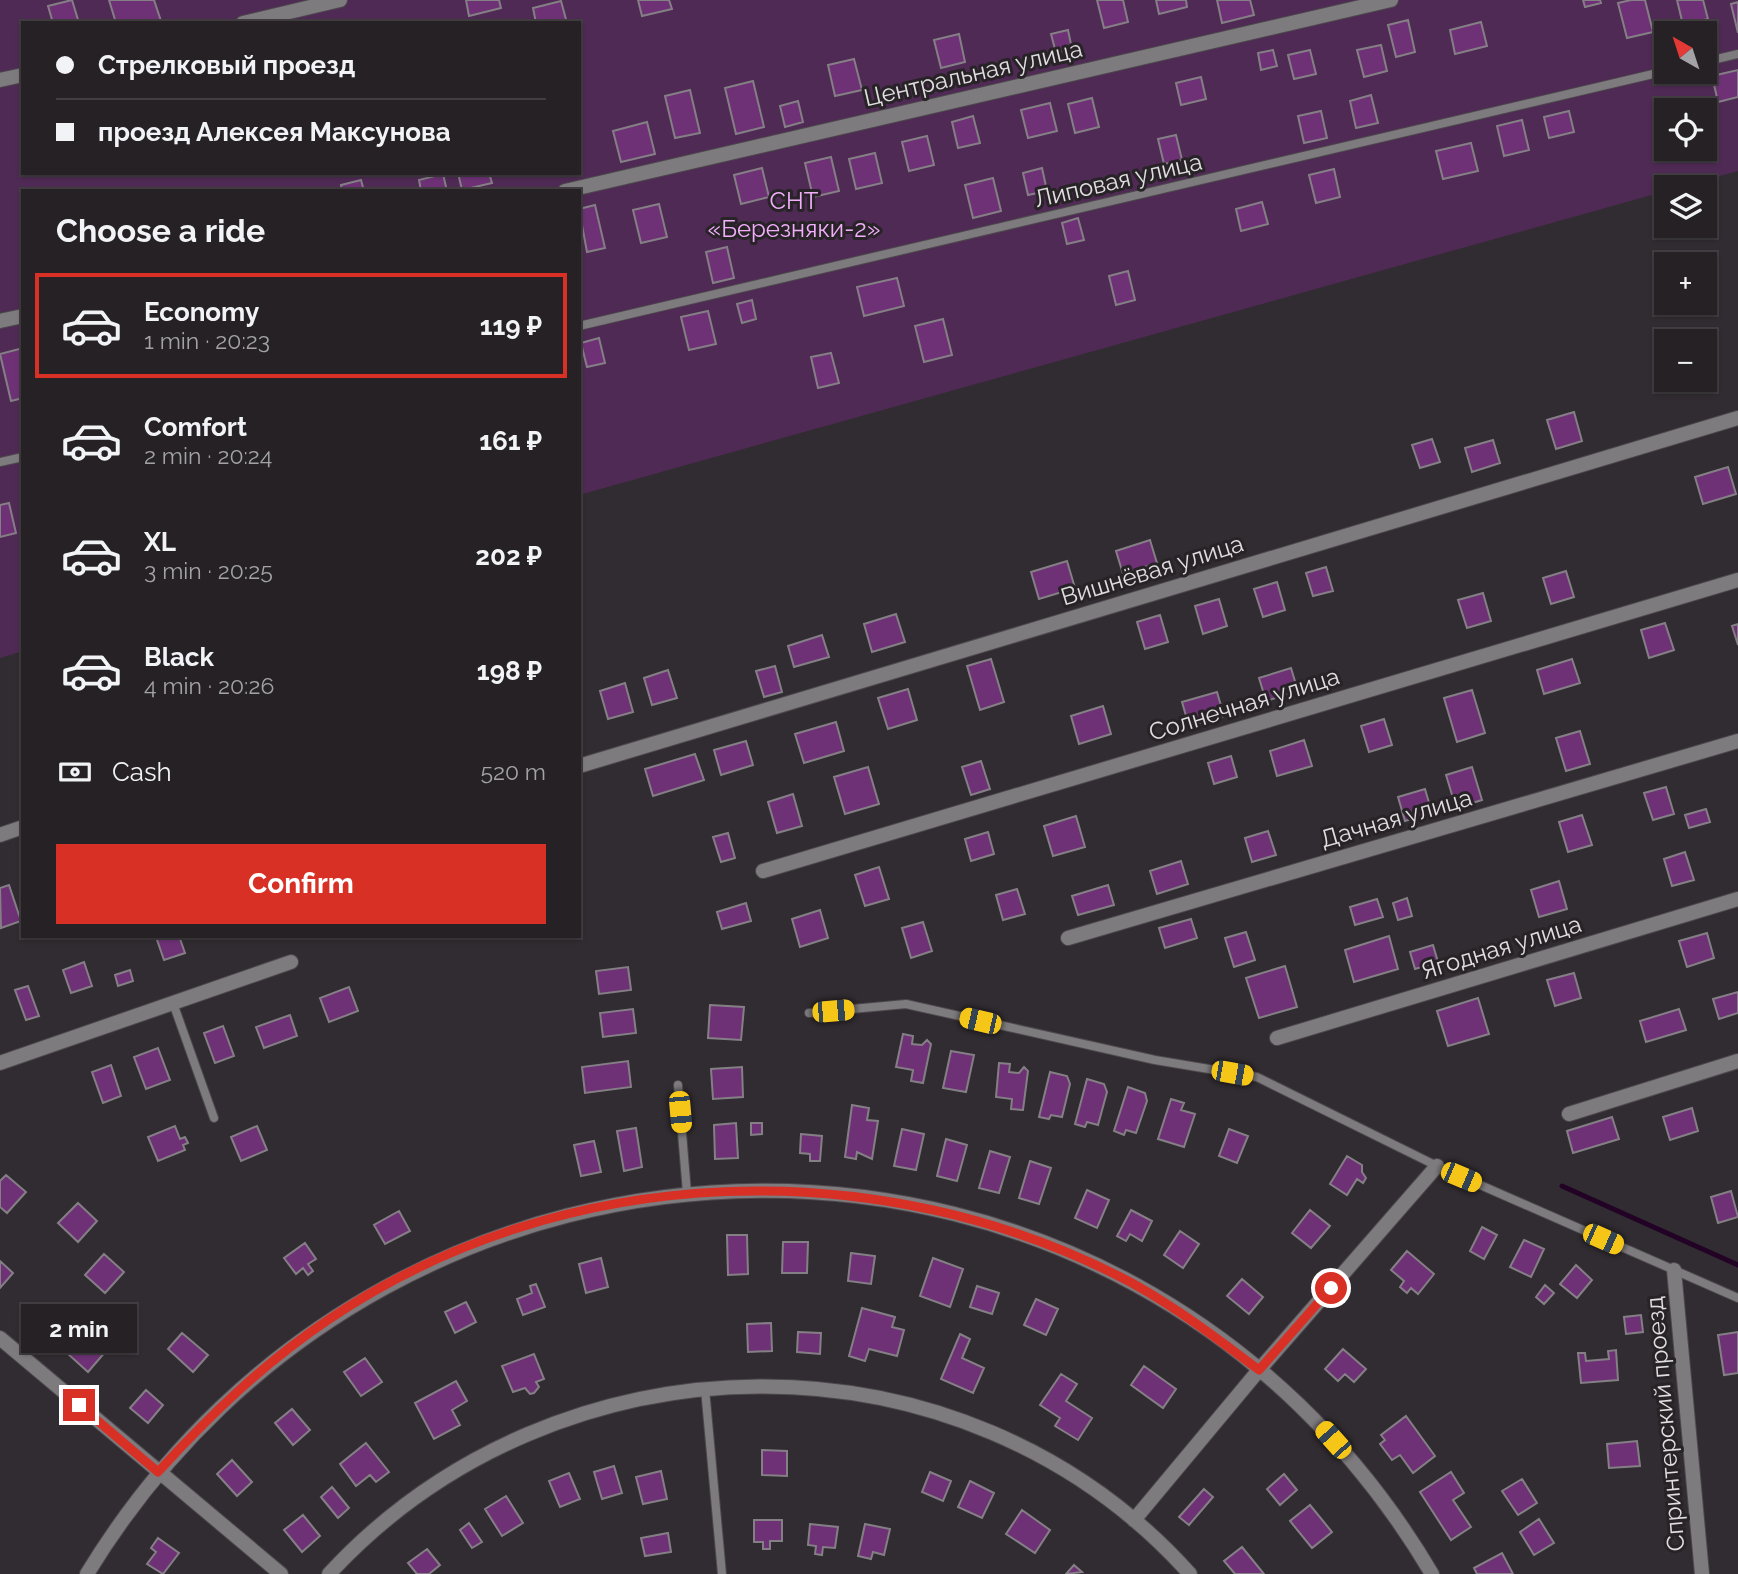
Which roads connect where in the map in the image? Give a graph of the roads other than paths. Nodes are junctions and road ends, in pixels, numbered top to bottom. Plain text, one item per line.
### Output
1 (340, 0) edge
2 (1391, 0) edge
3 (251, 21) edge
4 (1738, 54) edge
5 (1717, 59) edge
6 (1654, 74) edge
7 (21, 75) edge
8 (0, 80) edge
9 (574, 189) edge
10 (21, 316) edge
11 (0, 321) edge
12 (581, 326) edge
13 (1738, 418) edge
14 (21, 457) edge
15 (0, 462) edge
16 (1738, 580) edge
17 (1738, 741) edge
18 (581, 765) edge
19 (21, 828) edge
20 (0, 835) edge
21 (763, 872) dead end
22 (1738, 900) edge
23 (1068, 939) dead end
24 (291, 962) dead end
25 (173, 1003) junction
26 (809, 1013) dead end
27 (1277, 1038) dead end
28 (1738, 1061) edge
29 (0, 1063) edge
30 (678, 1085) dead end
31 (1569, 1114) dead end
32 (214, 1118) dead end
33 (1437, 1166) junction
34 (687, 1193) junction
35 (1674, 1270) junction
36 (1738, 1298) edge
37 (0, 1338) edge
38 (1259, 1370) junction
39 (705, 1387) junction
40 (158, 1472) junction
41 (1134, 1520) junction
42 (87, 1574) edge
43 (281, 1574) edge
44 (329, 1574) edge
45 (722, 1574) edge
46 (1190, 1574) edge
47 (1432, 1574) edge
48 (1702, 1574) edge

1 - 3 street
2 - 9 street, Центральная улица
4 - 5 lane
6 - 12 lane, Липовая улица
7 - 8 street
10 - 11 street
13 - 18 street, Вишнёвая улица
14 - 15 lane
16 - 21 street, Солнечная улица
17 - 23 street, Дачная улица
19 - 20 street
22 - 27 street, Ягодная улица
24 - 25 street
25 - 29 street
25 - 32 lane
26 - 33 lane
28 - 31 street
30 - 34 lane
33 - 35 lane
33 - 38 street
34 - 38 street
34 - 40 street
35 - 36 lane
35 - 48 street, Спринтерский проезд
37 - 40 street
38 - 41 street
38 - 47 street
39 - 41 street
39 - 44 street
39 - 45 lane
40 - 42 street
40 - 43 street
41 - 46 street

